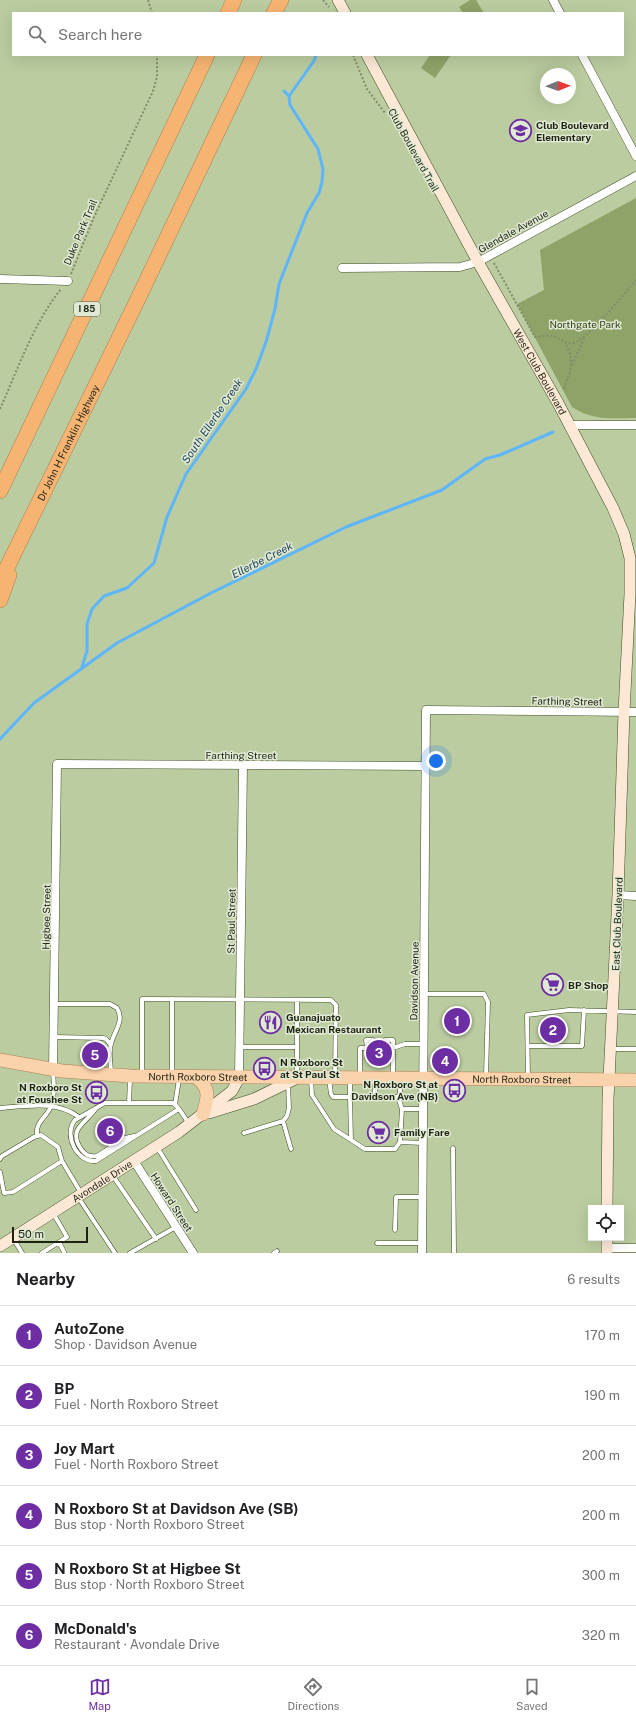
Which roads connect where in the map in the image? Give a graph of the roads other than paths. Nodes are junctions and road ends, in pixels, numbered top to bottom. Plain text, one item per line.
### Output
1 (234, 0) edge
2 (281, 0) edge
3 (338, 0) edge
4 (553, 0) edge
5 (228, 12) edge
6 (275, 12) edge
7 (344, 12) edge
8 (559, 12) edge
9 (207, 56) edge
10 (254, 56) edge
11 (368, 56) edge
12 (583, 56) edge
13 (636, 156) edge
14 (636, 176) edge
15 (478, 262) junction
16 (342, 268) dead end
17 (0, 279) edge
18 (68, 281) road end
19 (570, 425) junction
20 (636, 425) edge
21 (0, 491) edge
22 (24, 534) junction
23 (632, 551) edge
24 (0, 582) edge
25 (0, 600) edge
26 (426, 710) joint
27 (624, 712) junction
28 (636, 712) edge
29 (57, 764) joint
30 (243, 765) junction
31 (426, 766) junction
32 (618, 896) junction
33 (636, 896) edge
34 (424, 994) junction
35 (240, 998) junction
36 (172, 999) junction
37 (298, 1000) junction
38 (54, 1004) junction
39 (584, 1010) junction
40 (613, 1011) junction
41 (636, 1012) edge
42 (54, 1037) junction
43 (373, 1040) dead end
44 (385, 1040) dead end
45 (110, 1044) junction
46 (424, 1044) junction
47 (297, 1046) junction
48 (528, 1046) junction
49 (240, 1047) junction
50 (367, 1048) junction
51 (372, 1048) dead end
52 (385, 1048) dead end
53 (393, 1048) junction
54 (611, 1049) junction
55 (636, 1049) edge
56 (372, 1057) dead end
57 (385, 1057) dead end
58 (393, 1057) junction
59 (0, 1060) edge
60 (53, 1070) junction
61 (111, 1075) junction
62 (136, 1076) junction
63 (176, 1077) junction
64 (196, 1077) junction
65 (239, 1078) junction
66 (311, 1078) junction
67 (332, 1078) junction
68 (355, 1078) junction
69 (375, 1078) junction
70 (396, 1078) junction
71 (423, 1078) junction
72 (486, 1079) junction
73 (528, 1079) junction
74 (293, 1080) junction
75 (610, 1080) junction
76 (636, 1080) edge
77 (350, 1097) junction
78 (375, 1097) junction
79 (398, 1097) junction
80 (129, 1103) junction
81 (175, 1104) junction
82 (52, 1106) junction
83 (0, 1108) edge
84 (96, 1108) junction
85 (178, 1109) junction
86 (402, 1109) junction
87 (423, 1109) junction
88 (203, 1114) junction
89 (79, 1117) junction
90 (283, 1121) junction
91 (189, 1124) junction
92 (244, 1133) dead end
93 (37, 1135) junction
94 (137, 1136) junction
95 (351, 1140) junction
96 (400, 1142) junction
97 (423, 1143) junction
98 (157, 1147) junction
99 (291, 1148) dead end
100 (453, 1148) dead end
101 (0, 1159) edge
102 (62, 1161) junction
103 (134, 1161) junction
104 (0, 1172) edge
105 (112, 1175) junction
106 (80, 1196) junction
107 (423, 1197) junction
108 (607, 1205) edge
109 (196, 1210) dead end
110 (53, 1213) junction
111 (176, 1227) junction
112 (395, 1230) dead end
113 (13, 1238) junction
114 (156, 1238) junction
115 (59, 1242) junction
116 (377, 1243) dead end
117 (422, 1243) junction
118 (0, 1246) edge
119 (607, 1246) edge
120 (636, 1248) edge
121 (64, 1252) edge
122 (191, 1252) edge
123 (22, 1253) edge
124 (42, 1253) edge
125 (115, 1253) edge
126 (130, 1253) edge
127 (422, 1253) edge
128 (454, 1253) edge

1 - 5 highway
2 - 6 highway
3 - 7 street
4 - 8 street
9 - 21 highway, I 85
10 - 22 highway, Dr John H Franklin Highway
11 - 15 street, West Club Boulevard
12 - 13 street
14 - 15 street, Glendale Avenue
15 - 16 street, Glendale Avenue
15 - 19 street, West Club Boulevard
17 - 18 street
19 - 20 street
19 - 23 street, West Club Boulevard
22 - 24 highway, Dr John H Franklin Highway
22 - 25 highway
23 - 27 street, West Club Boulevard
26 - 27 street, Farthing Street
26 - 31 street, Davidson Avenue
27 - 28 street, Farthing Street
27 - 32 street, East Club Boulevard
29 - 30 street, Farthing Street
29 - 38 street, Higbee Street
30 - 31 street, Farthing Street
30 - 35 street, St Paul Street
31 - 34 street, Davidson Avenue
32 - 33 street
32 - 40 street, East Club Boulevard
34 - 46 street, Davidson Avenue
34 - 72 lane
35 - 36 lane
35 - 37 lane
35 - 49 street, St Paul Street
36 - 62 lane
36 - 63 lane
37 - 47 lane
37 - 67 lane
38 - 42 street, Higbee Street
38 - 45 lane
39 - 40 lane
39 - 48 lane
39 - 48 lane
40 - 41 lane
40 - 54 street, East Club Boulevard
42 - 45 lane
42 - 60 street, Higbee Street
43 - 50 lane
44 - 53 lane
45 - 61 lane
46 - 53 lane
46 - 71 street, Davidson Avenue
47 - 49 lane
47 - 74 lane
48 - 73 lane
49 - 65 street, St Paul Street
50 - 51 lane
50 - 56 lane
50 - 68 lane
52 - 53 lane
53 - 58 lane
54 - 55 lane
54 - 75 street, East Club Boulevard
57 - 58 lane
58 - 70 lane
59 - 60 main road, North Roxboro Street
60 - 61 main road, North Roxboro Street
60 - 82 lane
61 - 62 main road, North Roxboro Street
62 - 63 main road, North Roxboro Street
62 - 80 lane
63 - 64 main road, North Roxboro Street
63 - 81 lane
64 - 65 main road, North Roxboro Street
64 - 88 main road
65 - 74 main road, North Roxboro Street
65 - 88 street, Avondale Drive
66 - 67 main road, North Roxboro Street
66 - 74 main road, North Roxboro Street
66 - 95 lane
67 - 68 main road, North Roxboro Street
67 - 77 lane
68 - 69 main road, North Roxboro Street
68 - 77 lane
69 - 70 main road, North Roxboro Street
69 - 78 lane
70 - 71 main road, North Roxboro Street
70 - 79 lane
71 - 72 main road, North Roxboro Street
71 - 87 street, Davidson Avenue
72 - 73 main road, North Roxboro Street
73 - 75 main road, North Roxboro Street
74 - 88 street, Avondale Drive
74 - 90 lane
75 - 76 main road, North Roxboro Street
75 - 108 street, East Club Boulevard
77 - 78 lane
77 - 95 lane
78 - 79 lane
79 - 86 lane
80 - 81 lane
80 - 84 lane
81 - 85 lane
82 - 83 lane
82 - 89 lane
82 - 93 lane
84 - 89 lane
84 - 94 lane
85 - 91 lane
85 - 94 lane
86 - 87 lane
86 - 96 lane
87 - 97 street, Davidson Avenue
88 - 91 street, Avondale Drive
89 - 94 lane
90 - 92 lane
90 - 99 lane
91 - 98 street, Avondale Drive
93 - 101 lane
93 - 102 lane
95 - 96 lane
96 - 97 lane
97 - 107 street, Davidson Avenue
98 - 103 street, Avondale Drive
98 - 109 lane
100 - 128 lane
102 - 104 lane
102 - 106 lane
103 - 105 street, Avondale Drive
103 - 111 street, Howard Street
105 - 106 street, Avondale Drive
105 - 114 lane
106 - 110 street, Avondale Drive
106 - 125 lane
107 - 112 lane
107 - 117 street, Davidson Avenue
110 - 113 street, Avondale Drive
110 - 115 lane
111 - 114 lane
111 - 122 street, Howard Street
113 - 118 street, Avondale Drive
113 - 123 lane
114 - 126 lane
115 - 121 lane
115 - 124 lane
116 - 117 lane
117 - 127 street, Davidson Avenue
119 - 120 street

